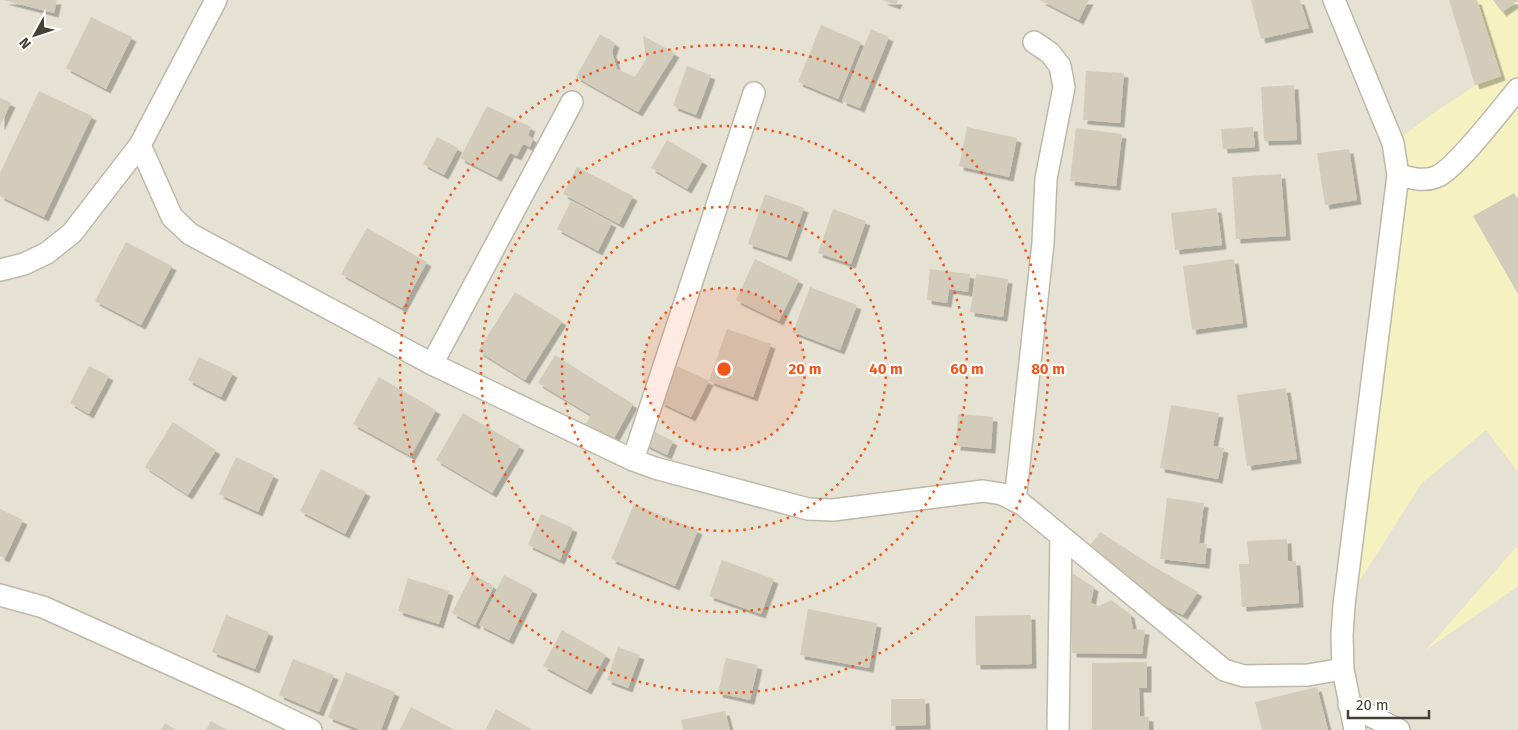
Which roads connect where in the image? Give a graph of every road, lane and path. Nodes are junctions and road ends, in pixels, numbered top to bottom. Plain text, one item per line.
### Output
1 (216, 0) edge
2 (1334, 0) edge
3 (1034, 42) dead end
4 (1518, 89) edge
5 (754, 93) dead end
6 (572, 102) dead end
7 (140, 145) junction
8 (1398, 176) junction
9 (0, 270) edge
10 (432, 364) junction
11 (633, 460) junction
12 (1015, 501) junction
13 (1061, 536) junction
14 (0, 595) edge
15 (1343, 669) junction
16 (1349, 705) junction
17 (311, 730) edge
18 (1058, 730) edge
19 (1355, 730) edge
20 (1399, 730) edge

1 - 7 street
2 - 8 street
3 - 12 street
4 - 8 street
5 - 11 street
6 - 10 street
7 - 9 street
7 - 10 street
8 - 15 street
10 - 11 street
11 - 12 street
12 - 13 street
13 - 15 street
13 - 18 street
14 - 17 street
15 - 16 street
16 - 19 street
16 - 20 street

